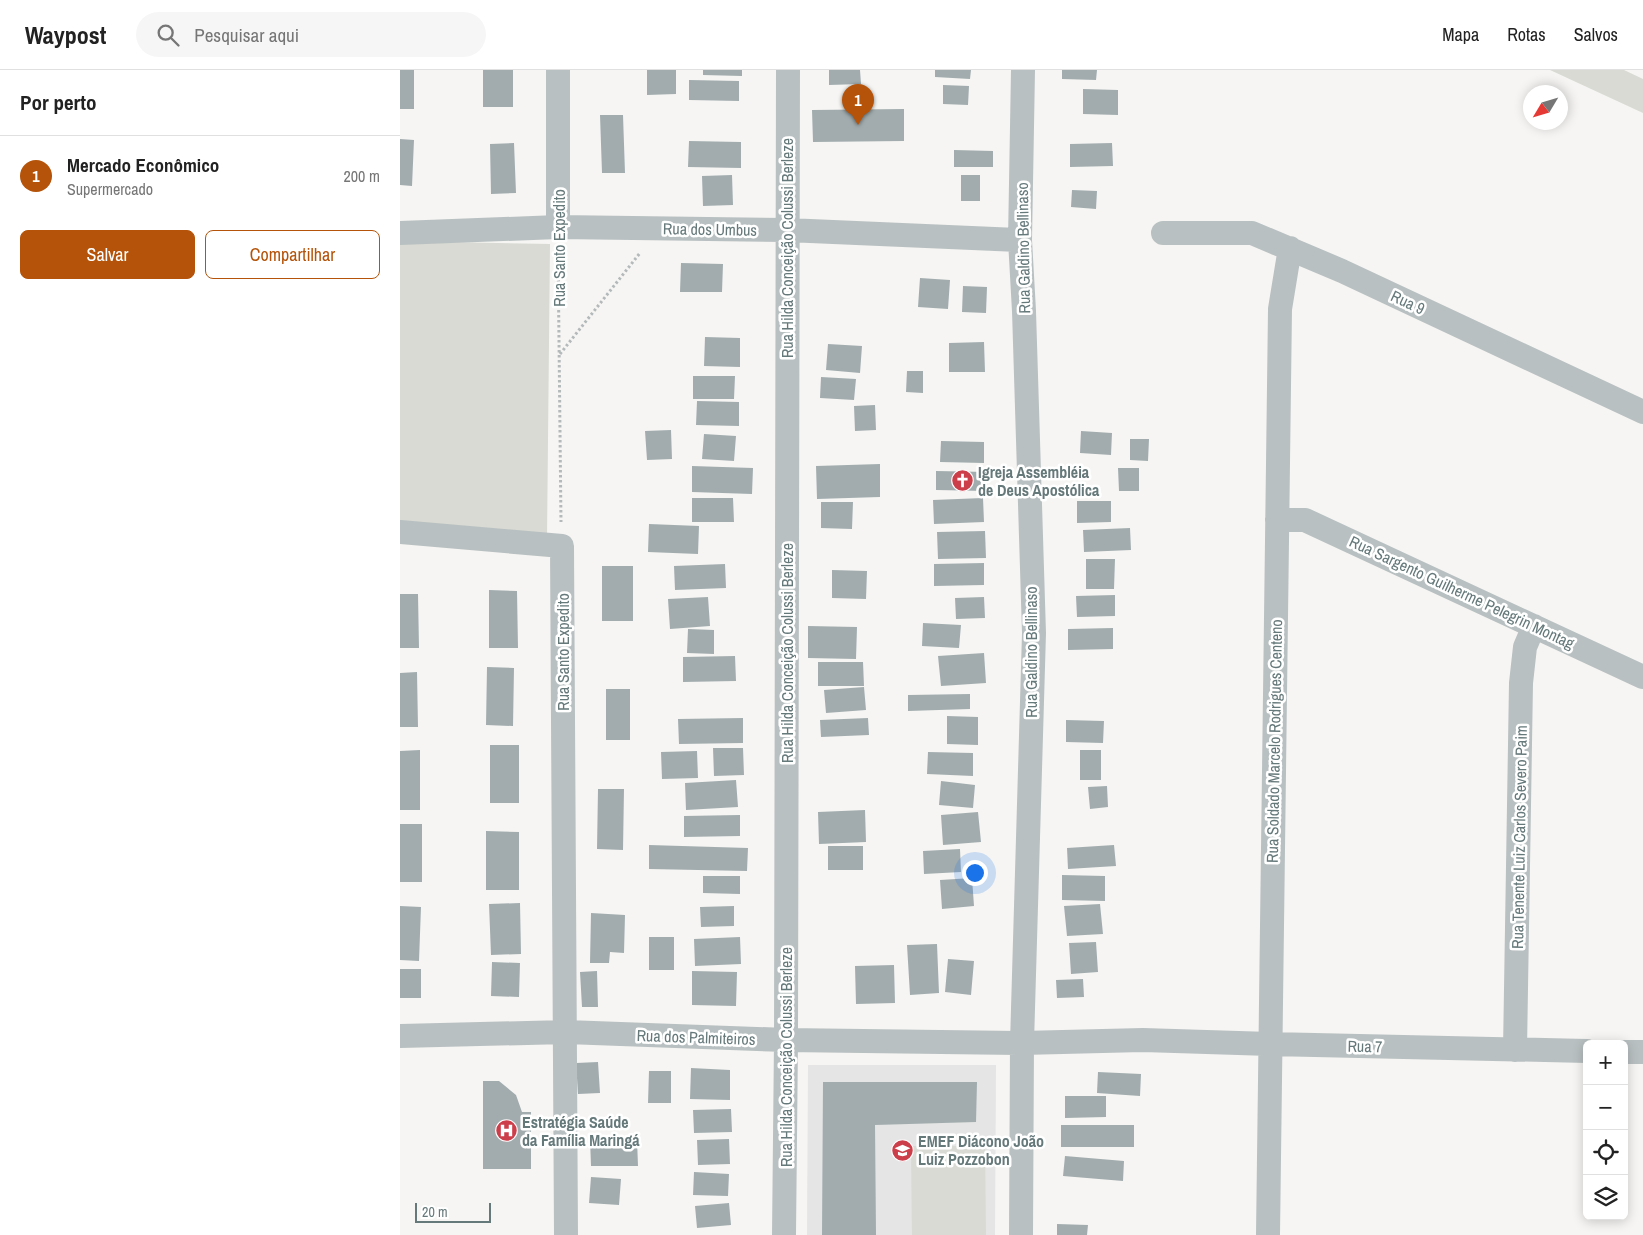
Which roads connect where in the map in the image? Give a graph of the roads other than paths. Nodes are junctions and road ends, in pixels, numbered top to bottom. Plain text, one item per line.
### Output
1 (558, 70) edge
2 (788, 70) edge
3 (1024, 70) edge
4 (558, 227) junction
5 (787, 230) junction
6 (400, 233) edge
7 (1163, 233) dead end
8 (1020, 240) junction
9 (1290, 248) junction
10 (1643, 412) edge
11 (1277, 520) junction
12 (400, 532) edge
13 (1534, 626) junction
14 (1643, 677) edge
15 (566, 1032) junction
16 (400, 1036) edge
17 (786, 1040) junction
18 (1144, 1040) joint
19 (1022, 1043) junction
20 (1270, 1044) junction
21 (1515, 1050) junction
22 (1583, 1051) edge
23 (1628, 1052) edge
24 (1643, 1052) edge
25 (566, 1235) edge
26 (784, 1235) edge
27 (1021, 1235) edge
28 (1268, 1235) edge

1 - 4 street, Rua Santo Expedito
2 - 5 street, Rua Hilda Conceição Colussi Berleze
3 - 8 street, Rua Galdino Bellinaso
4 - 5 street, Rua dos Umbus
4 - 6 street, Rua dos Umbus
5 - 8 street, Rua dos Umbus
5 - 17 street, Rua Hilda Conceição Colussi Berleze
7 - 9 street, Rua 9
8 - 19 street, Rua Galdino Bellinaso
9 - 10 street, Rua 9
9 - 11 street, Rua Soldado Marcelo Rodrigues Centeno
11 - 13 street, Rua Sargento Guilherme Pelegrin Montag
11 - 20 street, Rua Soldado Marcelo Rodrigues Centeno
12 - 15 street, Rua Santo Expedito
13 - 14 street, Rua Sargento Guilherme Pelegrin Montag
13 - 21 street, Rua Tenente Luiz Carlos Severo Paim
15 - 16 street, Rua dos Palmiteiros
15 - 17 street, Rua dos Palmiteiros
15 - 25 street, Rua Santo Expedito
17 - 19 street, Rua dos Palmiteiros
17 - 26 street, Rua Hilda Conceição Colussi Berleze
18 - 19 street, Rua dos Palmiteiros
18 - 20 street, Rua 7
19 - 27 street, Rua Galdino Bellinaso
20 - 21 street, Rua 7
20 - 28 street, Rua Soldado Marcelo Rodrigues Centeno
21 - 22 street, Rua 7
23 - 24 street

